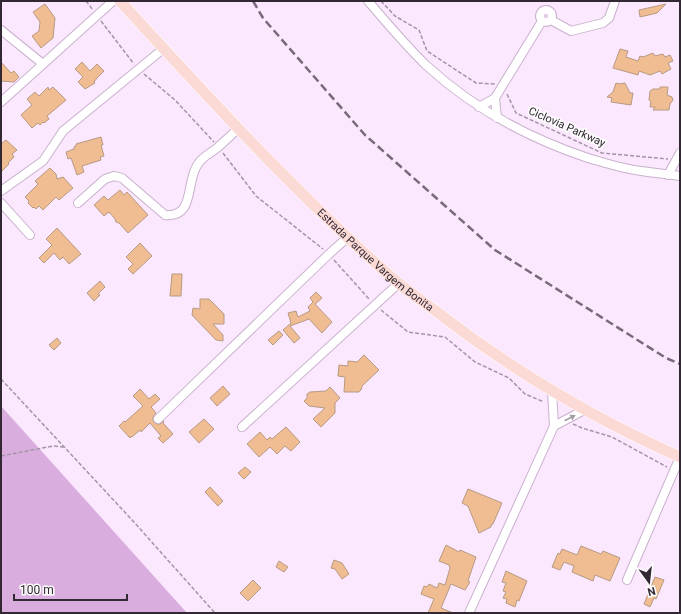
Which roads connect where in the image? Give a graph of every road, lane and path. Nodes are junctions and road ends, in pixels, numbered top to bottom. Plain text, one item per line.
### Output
1 (113, 1) edge
2 (120, 1) edge
3 (368, 1) edge
4 (380, 1) edge
5 (615, 1) edge
6 (378, 13) junction
7 (551, 20) junction
8 (542, 21) junction
9 (1, 30) edge
10 (164, 49) junction
11 (43, 64) junction
12 (503, 85) junction
13 (495, 98) junction
14 (1, 102) edge
15 (479, 107) junction
16 (496, 118) junction
17 (238, 129) junction
18 (678, 156) edge
19 (668, 174) junction
20 (680, 176) edge
21 (1, 191) edge
22 (1, 203) edge
23 (78, 203) dead end
24 (30, 235) dead end
25 (348, 237) junction
26 (399, 283) junction
27 (1, 379) edge
28 (552, 391) junction
29 (586, 410) junction
30 (158, 419) dead end
31 (554, 426) junction
32 (242, 427) dead end
33 (64, 447) junction
34 (1, 456) edge
35 (680, 457) edge
36 (627, 580) dead end
37 (215, 613) edge
38 (469, 613) edge

1 - 11 street
2 - 10 main road, Estrada Parque Vargem Bonita
3 - 6 street
4 - 6 street
4 - 12 path
5 - 7 street
6 - 15 street
7 - 8 street
7 - 8 street
8 - 12 street
9 - 11 street
10 - 17 main road, Estrada Parque Vargem Bonita
10 - 21 street
11 - 14 street
12 - 13 street
12 - 18 path, Ciclovia Parkway
13 - 15 street
13 - 16 street
15 - 16 street
16 - 19 street
17 - 23 street
17 - 25 main road, Estrada Parque Vargem Bonita
18 - 19 street
19 - 20 street
22 - 24 street
25 - 26 main road, Estrada Parque Vargem Bonita
25 - 30 street
26 - 28 main road, Estrada Parque Vargem Bonita
26 - 32 street
27 - 33 path
28 - 29 main road, Estrada Parque Vargem Bonita
28 - 31 street
31 -> 29 street
29 - 35 main road, Estrada Parque Vargem Bonita
31 - 38 street
33 - 34 path
33 - 37 path
35 - 36 street

